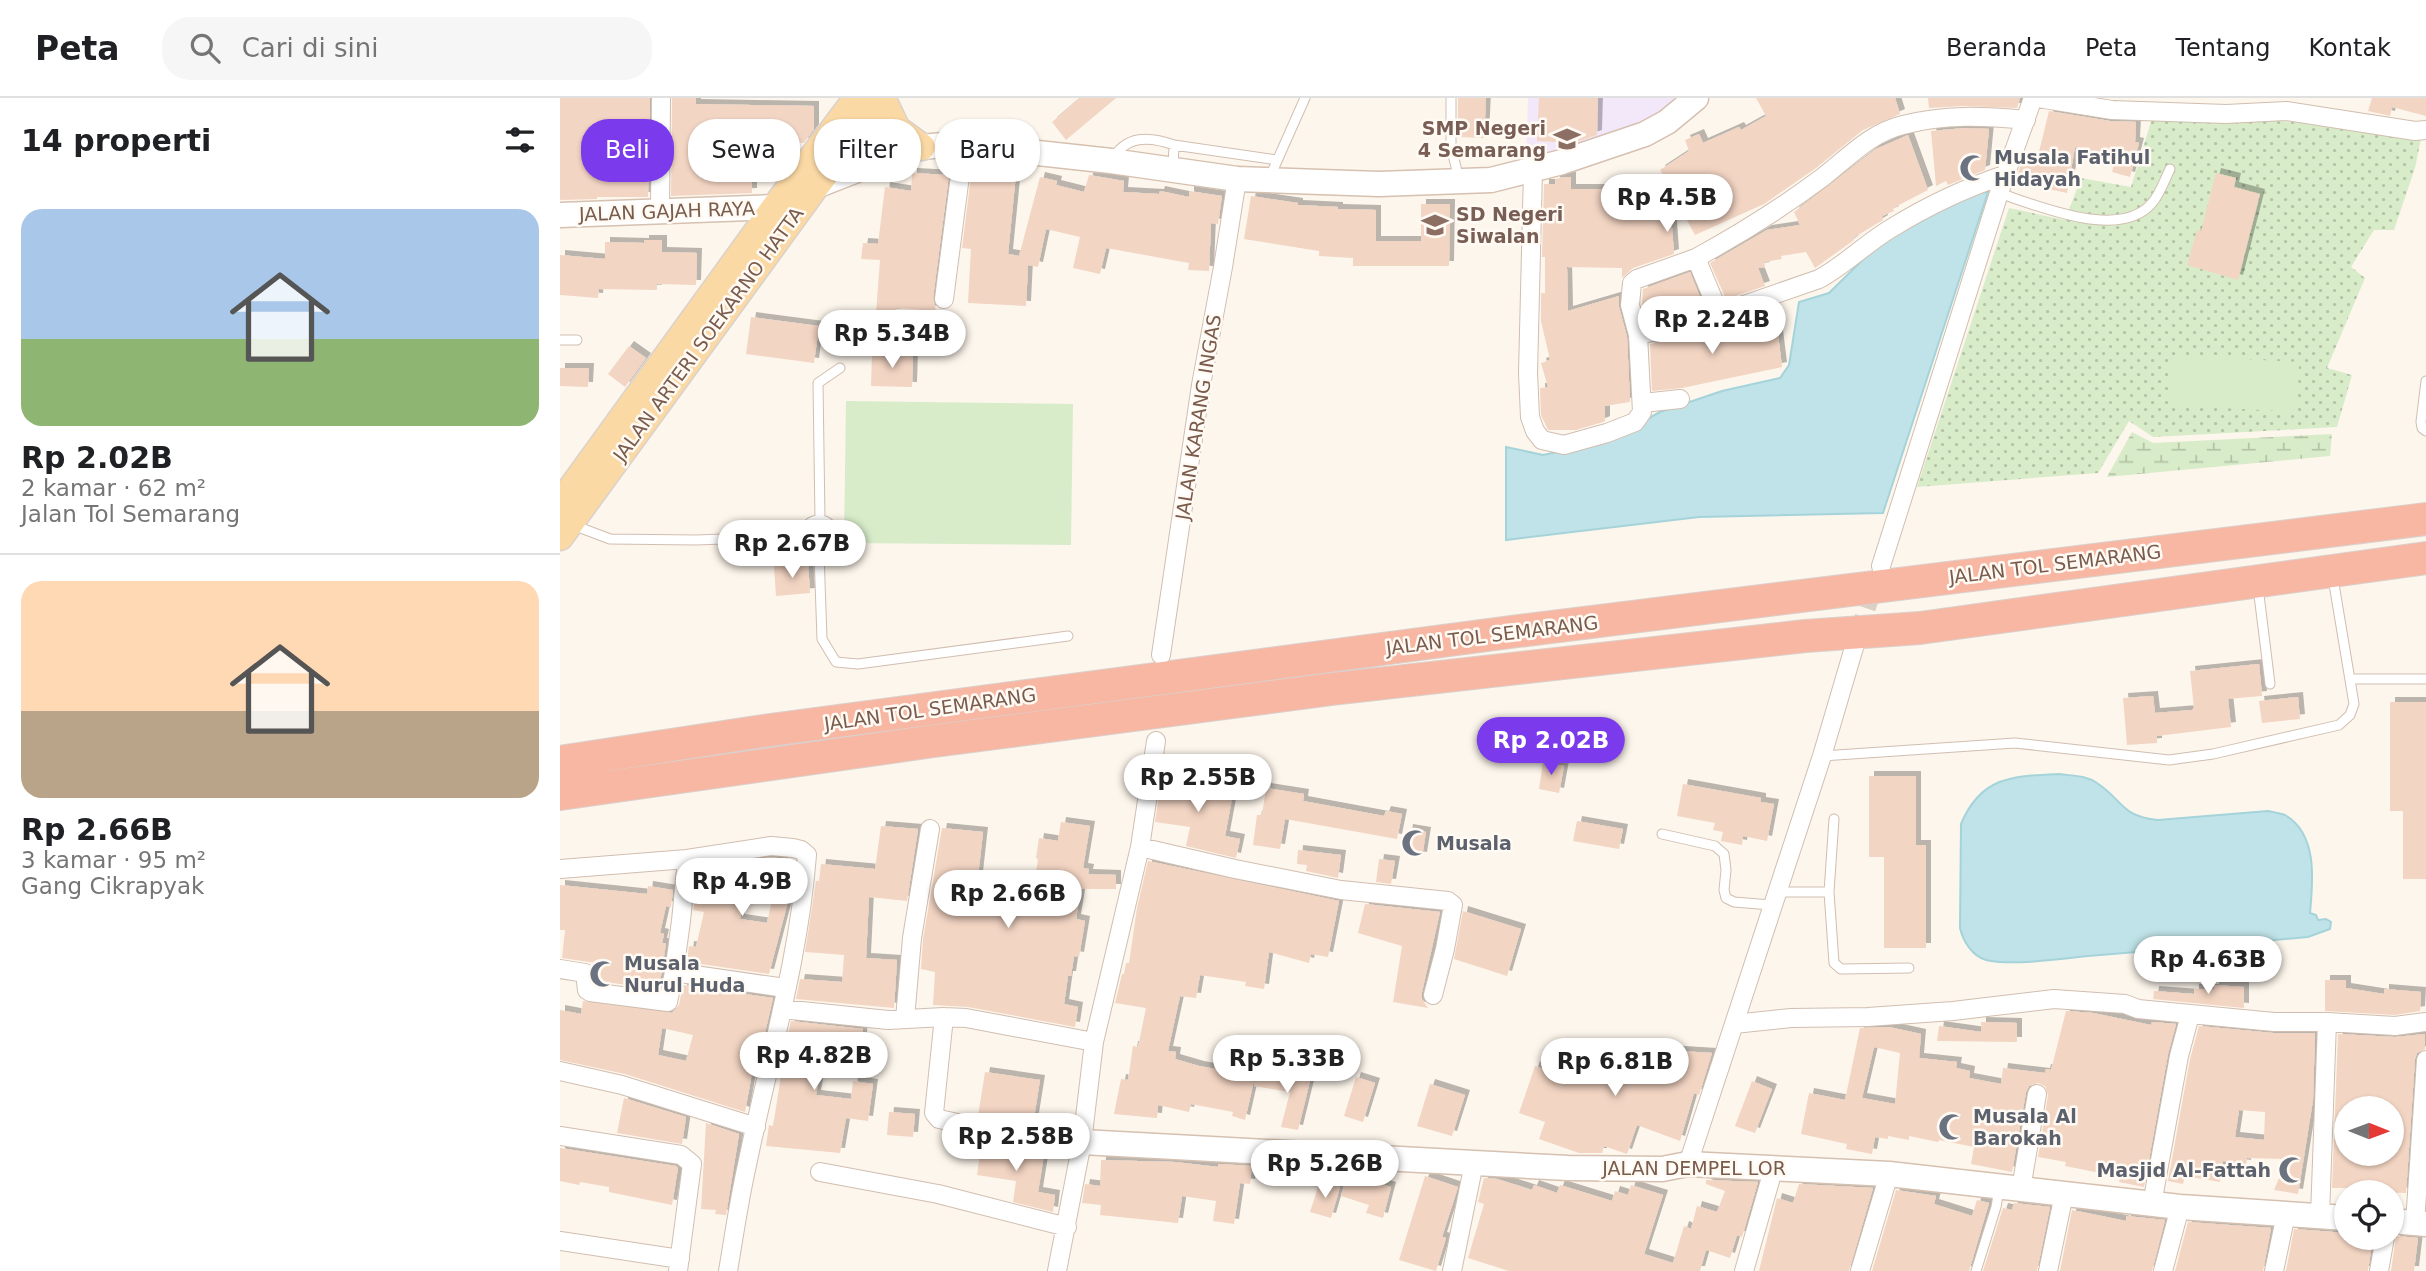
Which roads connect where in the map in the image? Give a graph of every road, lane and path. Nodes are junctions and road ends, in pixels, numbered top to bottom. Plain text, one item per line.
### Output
1 (662, 98) edge
2 (1305, 98) edge
3 (1451, 98) edge
4 (1696, 98) edge
5 (2035, 98) edge
6 (875, 99) edge
7 (2287, 105) edge
8 (2026, 120) junction
9 (2426, 130) edge
10 (1174, 145) junction
11 (922, 146) junction
12 (935, 146) edge
13 (1040, 153) edge
14 (1111, 161) junction
15 (2170, 169) dead end
16 (1172, 170) junction
17 (1273, 170) junction
18 (1533, 170) junction
19 (2007, 174) junction
20 (1237, 179) junction
21 (1460, 181) junction
22 (959, 182) edge
23 (816, 186) junction
24 (1999, 193) junction
25 (775, 207) junction
26 (660, 210) junction
27 (560, 215) edge
28 (1696, 258) junction
29 (944, 299) dead end
30 (1719, 313) junction
31 (1638, 335) junction
32 (560, 340) edge
33 (577, 340) dead end
34 (841, 368) dead end
35 (2426, 381) edge
36 (1680, 398) dead end
37 (1643, 403) junction
38 (2426, 431) edge
39 (2426, 519) edge
40 (820, 520) junction
41 (563, 522) edge
42 (803, 536) junction
43 (819, 553) junction
44 (2426, 558) edge
45 (1881, 566) tunnel mouth
46 (2332, 572) junction
47 (2257, 581) junction
48 (1858, 634) tunnel mouth
49 (1068, 636) dead end
50 (1161, 655) dead end
51 (2351, 679) junction
52 (2426, 679) edge
53 (2270, 684) dead end
54 (1156, 741) dead end
55 (1822, 756) junction
56 (560, 762) edge
57 (560, 794) edge
58 (1834, 819) dead end
59 (930, 829) dead end
60 (1662, 835) dead end
61 (1140, 847) junction
62 (687, 859) junction
63 (560, 869) edge
64 (1829, 892) junction
65 (1773, 898) junction
66 (1909, 968) dead end
67 (560, 969) edge
68 (674, 972) junction
69 (785, 988) junction
70 (1433, 995) dead end
71 (782, 1009) junction
72 (2190, 1015) junction
73 (943, 1017) junction
74 (905, 1019) junction
75 (1736, 1019) junction
76 (2327, 1022) junction
77 (2426, 1022) edge
78 (1094, 1042) junction
79 (2426, 1060) edge
80 (560, 1072) edge
81 (2037, 1094) dead end
82 (756, 1127) junction
83 (560, 1136) edge
84 (1082, 1142) junction
85 (1474, 1163) junction
86 (1688, 1164) junction
87 (1774, 1167) junction
88 (820, 1172) dead end
89 (1889, 1174) junction
90 (2010, 1188) junction
91 (2064, 1194) junction
92 (2152, 1204) junction
93 (2180, 1207) junction
94 (2286, 1214) junction
95 (2320, 1216) junction
96 (2334, 1217) edge
97 (2411, 1223) edge
98 (1067, 1227) junction
99 (560, 1241) edge
100 (2383, 1250) edge
101 (679, 1265) edge
102 (728, 1271) edge
103 (1057, 1271) edge
104 (1452, 1271) edge
105 (1744, 1271) edge
106 (1860, 1271) edge
107 (1976, 1271) edge
108 (2048, 1271) edge
109 (2163, 1271) edge
110 (2274, 1271) edge
111 (2379, 1271) edge

1 - 26 street
2 - 17 lane
3 - 21 lane
4 - 18 street
5 - 7 street
5 - 8 street
6 - 11 main road
6 - 23 main road, JALAN ARTERI SOEKARNO HATTA
6 - 25 main road, JALAN ARTERI SOEKARNO HATTA
7 - 9 street
8 - 19 street
8 - 28 street
10 - 14 lane
10 - 16 lane
10 - 17 lane
11 - 12 street
11 - 23 street
13 - 14 street
14 - 16 street
15 - 24 lane
16 - 20 street
17 - 20 street
17 - 21 street
18 - 21 street
18 - 37 street
19 - 24 street
19 - 30 street
20 - 50 street, JALAN KARANG INGAS
22 - 29 street
23 - 25 street
23 - 41 main road, JALAN ARTERI SOEKARNO HATTA
24 - 45 street
25 - 26 street, JALAN GAJAH RAYA
25 - 41 main road, JALAN ARTERI SOEKARNO HATTA
26 - 27 street, JALAN GAJAH RAYA
28 - 30 street
28 - 31 street
30 - 31 street
31 - 37 street
32 - 33 lane
34 - 40 lane
35 - 38 lane
36 - 37 street
39 - 56 highway, JALAN TOL SEMARANG
40 - 42 lane
40 - 43 lane
41 - 42 lane
42 - 43 lane
43 - 49 lane
44 - 46 highway, JALAN TOL SEMARANG
46 - 47 highway, JALAN TOL SEMARANG
46 - 51 lane
47 - 53 lane
47 - 57 highway, JALAN TOL SEMARANG
48 - 55 street
51 - 52 lane
51 - 55 lane
54 - 61 street
55 - 65 street
58 - 64 lane
59 - 74 street
60 - 65 lane
61 - 70 street
61 - 78 street
62 - 63 street
62 - 68 street
62 - 69 street
64 - 65 lane
64 - 66 lane
65 - 75 street
67 - 68 street
68 - 69 street
69 - 71 street
71 - 74 street
71 - 82 street
72 - 75 street
72 - 76 street
72 - 92 street
73 - 74 street
73 - 78 street
73 - 84 street
75 - 86 street
76 - 77 street
76 - 95 street
78 - 84 street
79 - 97 street
80 - 82 street
81 - 90 street
82 - 102 street
83 - 101 street
84 - 85 street, JALAN DEMPEL LOR
84 - 98 street
85 - 86 street, JALAN DEMPEL LOR
85 - 104 street
86 - 87 street, JALAN DEMPEL LOR
87 - 89 street, JALAN DEMPEL LOR
87 - 105 street
88 - 98 street
89 - 90 street, JALAN DEMPEL LOR
89 - 106 street
90 - 91 street, JALAN DEMPEL LOR
90 - 107 lane
91 - 92 street, JALAN DEMPEL LOR
91 - 108 street
92 - 93 street, JALAN DEMPEL LOR
93 - 94 street, JALAN DEMPEL LOR
93 - 109 street
94 - 95 street, JALAN DEMPEL LOR
94 - 110 street
95 - 96 street, JALAN DEMPEL LOR
98 - 103 street
99 - 101 street
100 - 111 street

